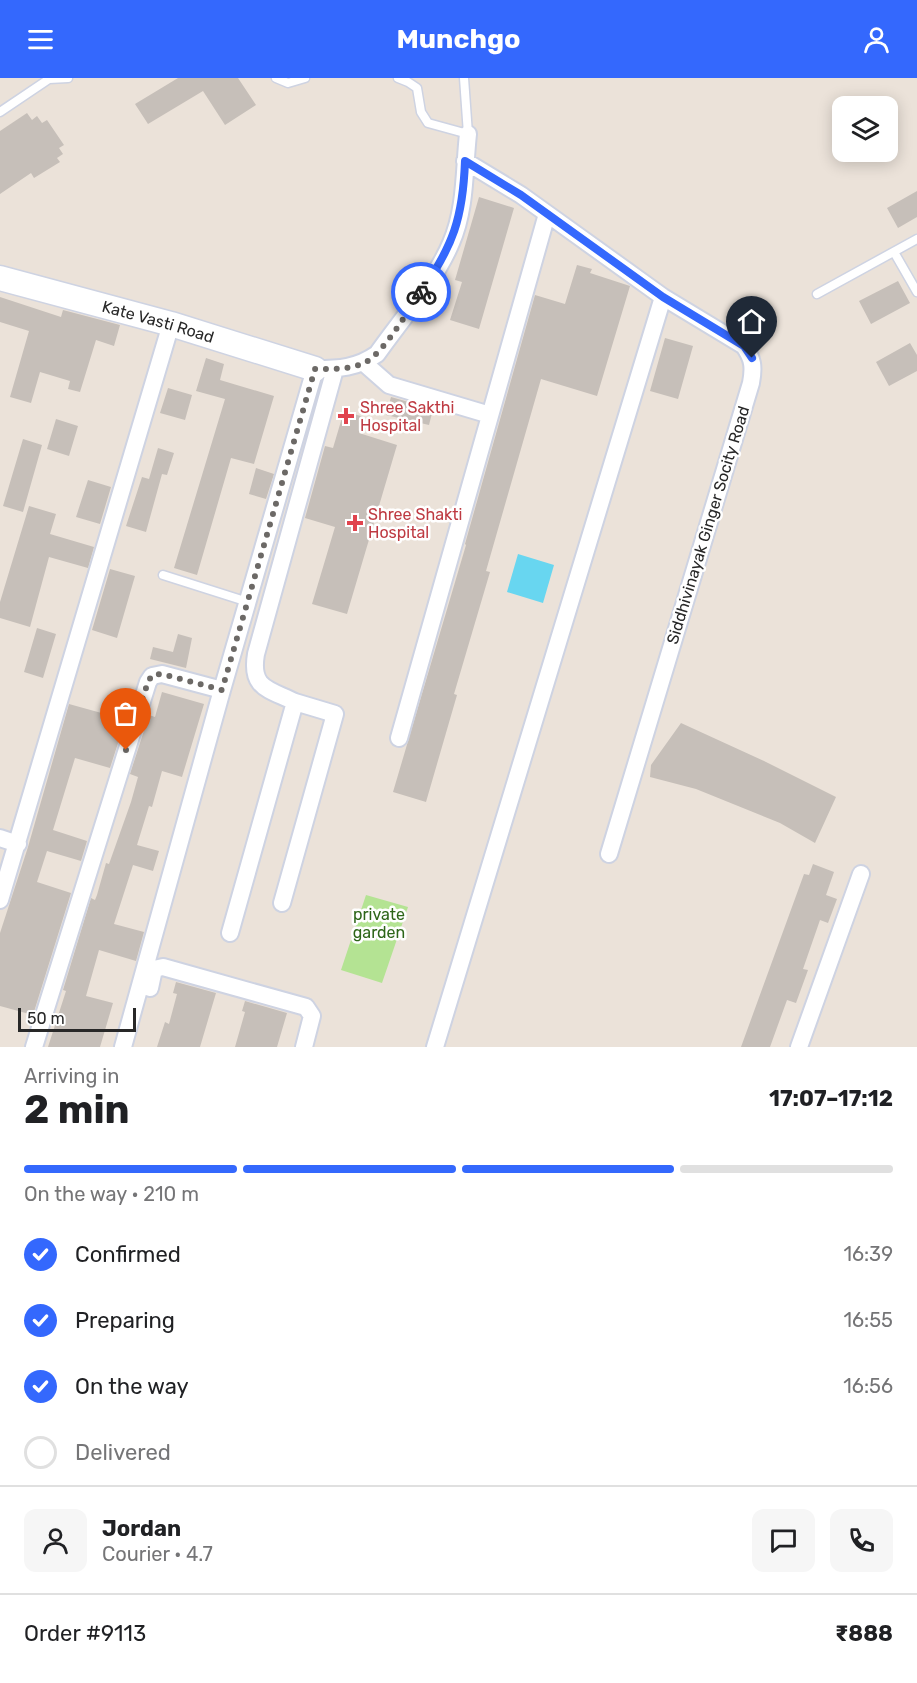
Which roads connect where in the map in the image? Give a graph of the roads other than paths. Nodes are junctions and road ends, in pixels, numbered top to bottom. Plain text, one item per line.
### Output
1 (68, 78) edge
2 (276, 78) edge
3 (304, 78) edge
4 (398, 78) edge
5 (464, 78) edge
6 (48, 79) edge
7 (0, 112) edge
8 (468, 134) junction
9 (465, 161) junction
10 (547, 214) junction
11 (917, 239) edge
12 (894, 252) junction
13 (0, 278) edge
14 (917, 292) edge
15 (817, 294) dead end
16 (663, 297) junction
17 (171, 324) junction
18 (364, 363) junction
19 (325, 369) junction
20 (490, 415) junction
21 (163, 575) dead end
22 (248, 602) junction
23 (222, 690) junction
24 (295, 702) junction
25 (399, 738) dead end
26 (0, 838) edge
27 (18, 844) junction
28 (609, 854) dead end
29 (861, 874) dead end
30 (0, 900) edge
31 (282, 903) dead end
32 (230, 933) dead end
33 (34, 1047) edge
34 (123, 1047) edge
35 (135, 1047) edge
36 (304, 1047) edge
37 (435, 1047) edge
38 (799, 1047) edge

1 - 6 lane
2 - 3 lane
4 - 8 lane
5 - 8 lane
6 - 7 lane
8 - 9 street
9 - 10 street, Siddhivinayak Ginger Socity Road
9 - 18 street
10 - 16 street, Siddhivinayak Ginger Socity Road
10 - 20 street
11 - 12 lane
12 - 14 lane
12 - 15 lane
13 - 17 street, Kate Vasti Road
16 - 28 street, Siddhivinayak Ginger Socity Road
16 - 37 street
17 - 19 street, Kate Vasti Road
17 - 27 street
18 - 19 street
18 - 20 street
19 - 22 street
19 - 24 street
20 - 25 street
21 - 22 lane
22 - 23 street
23 - 33 street
23 - 34 street
24 - 31 street
24 - 32 street
26 - 27 street
27 - 30 street
29 - 38 street
35 - 36 street

